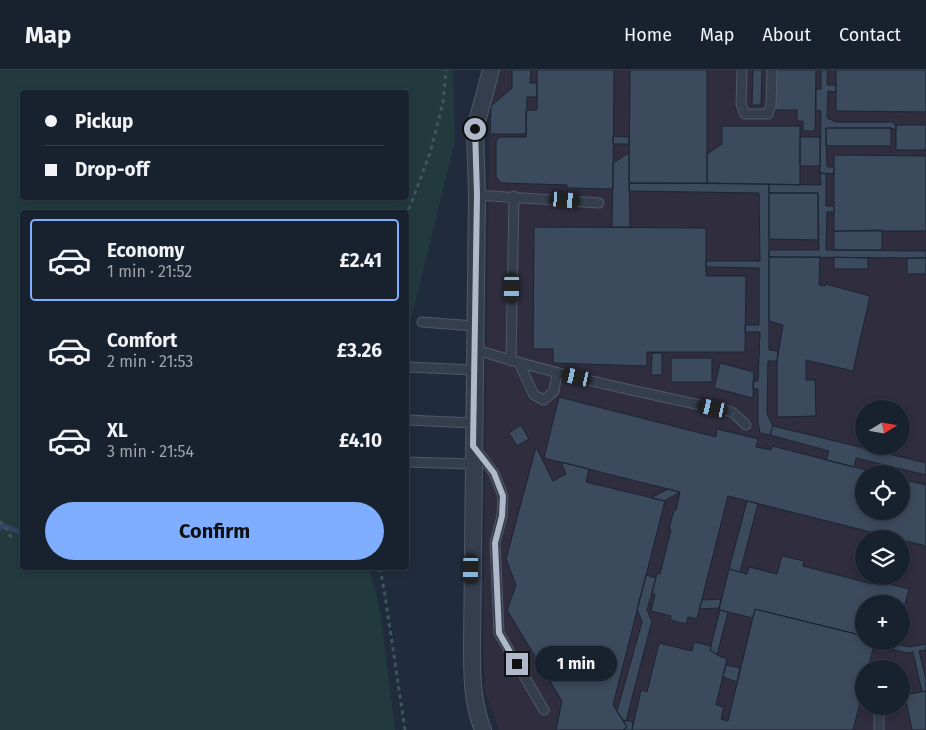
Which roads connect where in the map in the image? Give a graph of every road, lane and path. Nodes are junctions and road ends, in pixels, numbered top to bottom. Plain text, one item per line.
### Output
1 (446, 70) edge
2 (491, 70) edge
3 (742, 70) edge
4 (772, 70) edge
5 (477, 195) junction
6 (514, 196) junction
7 (598, 203) dead end
8 (409, 210) edge
9 (422, 322) dead end
10 (474, 326) junction
11 (474, 349) junction
12 (515, 362) junction
13 (409, 367) dead end
14 (474, 370) junction
15 (557, 373) junction
16 (409, 420) edge
17 (474, 422) junction
18 (746, 425) dead end
19 (473, 446) junction
20 (409, 462) edge
21 (473, 464) junction
22 (0, 521) edge
23 (12, 540) dead end
24 (380, 570) edge
25 (544, 710) dead end
26 (879, 715) edge
27 (406, 730) edge
28 (483, 730) edge
29 (879, 730) edge

1 - 8 path
2 - 5 street
3 - 4 lane
5 - 6 lane
5 - 10 street
6 - 7 lane
6 - 12 lane
9 - 10 lane
10 - 11 street
11 - 12 lane
11 - 14 street
12 - 15 lane
12 - 15 lane
13 - 14 lane
14 - 17 street
15 - 18 lane
16 - 17 lane
17 - 19 street
19 - 21 street
19 - 25 lane
20 - 21 lane
21 - 28 street
22 - 23 path
24 - 27 path
26 - 29 lane

